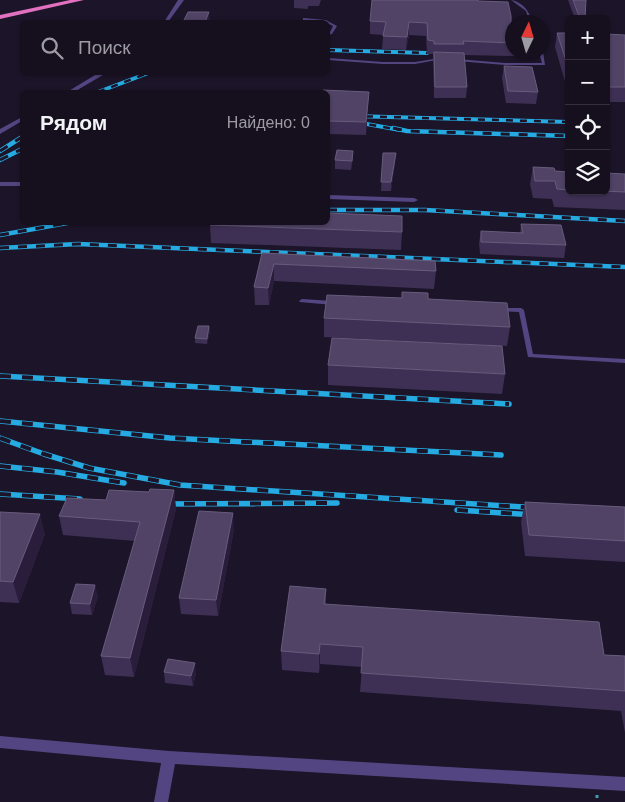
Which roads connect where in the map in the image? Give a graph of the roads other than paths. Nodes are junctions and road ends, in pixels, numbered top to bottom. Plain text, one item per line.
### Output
1 (58, 0) edge
2 (80, 0) edge
3 (181, 0) edge
4 (513, 0) edge
5 (0, 12) edge
6 (528, 15) edge
7 (0, 17) edge
8 (304, 19) dead end
9 (167, 20) edge
10 (315, 20) edge
11 (330, 23) edge
12 (330, 33) edge
13 (330, 59) edge
14 (441, 59) edge
15 (451, 59) edge
16 (543, 60) edge
17 (100, 75) edge
18 (74, 90) edge
19 (20, 120) edge
20 (0, 132) edge
21 (0, 184) edge
22 (20, 184) edge
23 (330, 197) edge
24 (414, 200) dead end
25 (302, 301) dead end
26 (342, 303) edge
27 (491, 309) edge
28 (625, 361) edge
29 (0, 742) edge
30 (169, 756) junction
31 (625, 784) edge
32 (161, 802) edge

1 - 5 highway
2 - 7 highway
3 - 9 street
4 - 6 lane
8 - 10 lane
11 - 12 lane
13 - 14 lane
15 - 16 lane
17 - 18 street
19 - 20 street
21 - 22 street
23 - 24 street
25 - 26 lane
27 - 28 lane
29 - 30 street
30 - 31 street
30 - 32 street

